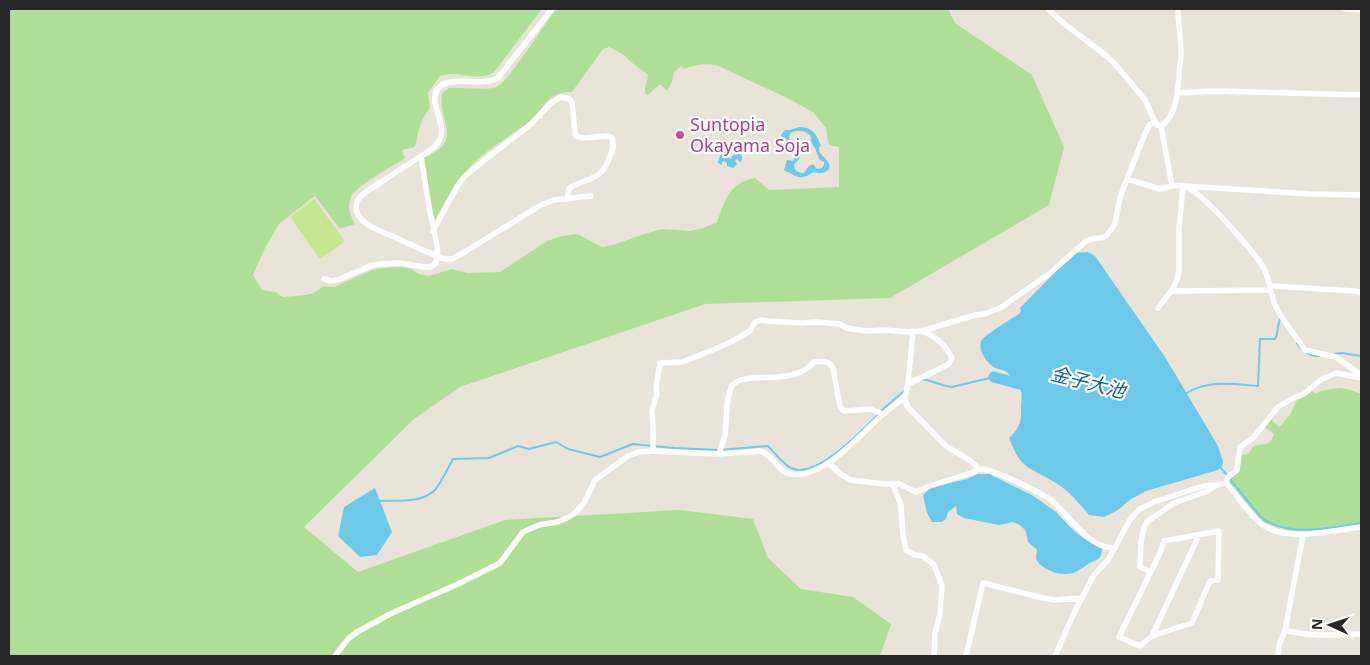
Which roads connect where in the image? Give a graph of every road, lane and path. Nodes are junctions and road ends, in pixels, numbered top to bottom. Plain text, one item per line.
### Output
1 (552, 9) edge
2 (1048, 9) edge
3 (1178, 9) edge
4 (1345, 9) edge
5 (1361, 10) edge
6 (1177, 93) junction
7 (1361, 96) edge
8 (1155, 122) junction
9 (1161, 126) junction
10 (422, 156) junction
11 (1126, 179) junction
12 (1172, 186) junction
13 (1183, 186) junction
14 (1361, 195) edge
15 (591, 196) dead end
16 (567, 199) junction
17 (433, 231) junction
18 (438, 256) junction
19 (324, 279) dead end
20 (1271, 288) junction
21 (1173, 291) junction
22 (1361, 293) edge
23 (1158, 308) dead end
24 (913, 331) junction
25 (922, 331) junction
26 (1361, 376) edge
27 (908, 384) junction
28 (905, 397) junction
29 (880, 413) junction
30 (653, 451) junction
31 (720, 454) junction
32 (829, 463) junction
33 (979, 469) junction
34 (1226, 483) junction
35 (893, 485) junction
36 (1215, 486) junction
37 (1361, 527) edge
38 (1199, 535) junction
39 (1304, 535) junction
40 (1115, 548) junction
41 (1151, 572) junction
42 (1083, 598) junction
43 (1284, 630) junction
44 (1361, 634) edge
45 (1152, 636) junction
46 (335, 656) edge
47 (934, 656) edge
48 (966, 656) edge
49 (1055, 656) edge
50 (1278, 656) edge

1 - 10 street
2 - 8 street
3 - 6 street
4 - 5 street
6 - 7 street
6 - 9 street
8 - 9 street
8 - 11 street
9 - 12 street
10 - 17 street
10 - 18 street
11 - 12 street
11 - 25 street
12 - 13 street
13 - 14 street
13 - 20 street
13 - 21 street
15 - 16 street
16 - 17 street
16 - 18 street
17 - 18 street
18 - 19 street
20 - 21 street
20 - 22 street
20 - 26 street
21 - 23 street
24 - 25 street
24 - 27 street
24 - 30 street
25 - 27 street
26 - 34 street
27 - 28 street
28 - 29 street
28 - 33 street
29 - 31 street
29 - 32 street
30 - 31 street
30 - 46 street
31 - 32 street
32 - 35 street
33 - 35 street
33 - 40 street
34 - 36 street
34 - 39 street
35 - 47 street
36 - 40 street
36 - 41 street
37 - 39 street
38 - 41 street
38 - 45 street
38 - 45 street
39 - 43 street
40 - 42 street
41 - 45 street
42 - 48 street
42 - 49 street
43 - 44 street
43 - 50 street

